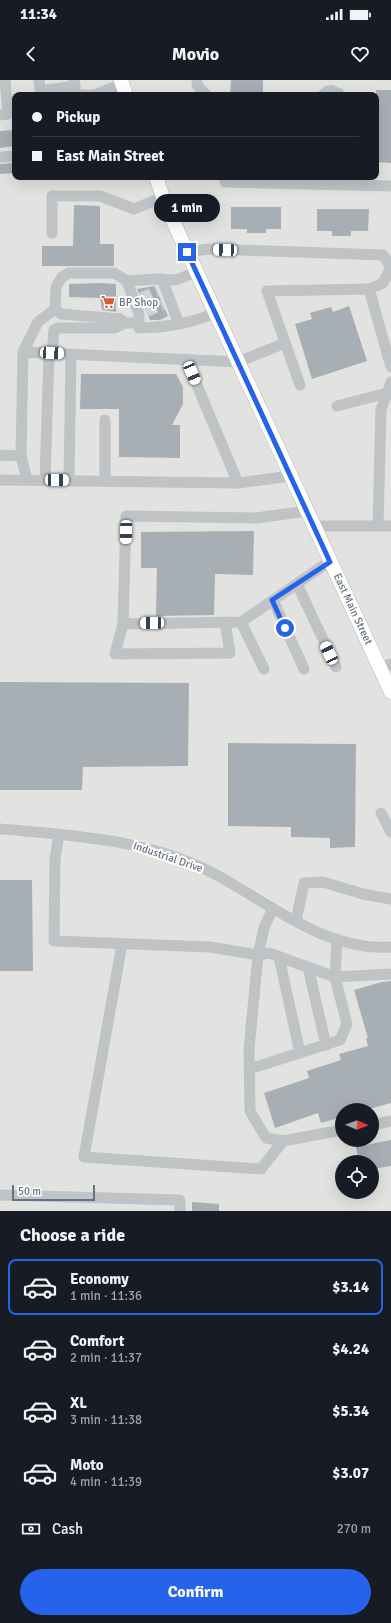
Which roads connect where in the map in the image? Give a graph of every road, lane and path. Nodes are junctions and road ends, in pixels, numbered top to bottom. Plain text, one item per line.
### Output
1 (5, 80) edge
2 (197, 80) edge
3 (74, 83) edge
4 (123, 86) edge
5 (40, 89) edge
6 (101, 92) edge
7 (203, 92) edge
8 (8, 114) edge
9 (0, 156) edge
10 (12, 156) edge
11 (157, 180) edge
12 (225, 180) edge
13 (391, 186) edge
14 (163, 197) junction
15 (52, 233) dead end
16 (187, 252) junction
17 (196, 272) junction
18 (127, 281) junction
19 (162, 286) junction
20 (368, 289) junction
21 (55, 310) junction
22 (215, 313) junction
23 (141, 316) junction
24 (125, 323) junction
25 (179, 324) junction
26 (285, 343) junction
27 (22, 352) junction
28 (50, 353) junction
29 (71, 354) junction
30 (186, 359) junction
31 (238, 362) junction
32 (391, 367) edge
33 (300, 385) dead end
34 (389, 388) edge
35 (337, 406) dead end
36 (105, 420) dead end
37 (0, 455) edge
38 (21, 456) junction
39 (291, 476) junction
40 (0, 480) edge
41 (27, 480) junction
42 (45, 480) junction
43 (69, 481) junction
44 (105, 481) junction
45 (238, 483) junction
46 (307, 511) junction
47 (314, 526) junction
48 (378, 526) junction
49 (391, 526) edge
50 (330, 562) junction
51 (297, 584) junction
52 (272, 600) junction
53 (225, 622) junction
54 (241, 622) junction
55 (123, 624) junction
56 (385, 666) edge
57 (336, 667) dead end
58 (304, 669) dead end
59 (264, 670) dead end
60 (391, 692) edge
61 (381, 813) dead end
62 (0, 829) edge
63 (391, 832) edge
64 (59, 834) junction
65 (391, 899) edge
66 (273, 908) junction
67 (296, 921) junction
68 (337, 939) junction
69 (122, 944) junction
70 (391, 947) edge
71 (258, 955) junction
72 (279, 957) junction
73 (308, 967) junction
74 (391, 974) edge
75 (335, 976) junction
76 (326, 1045) junction
77 (300, 1053) junction
78 (249, 1069) junction
79 (391, 1121) edge
80 (379, 1124) edge
81 (335, 1131) edge
82 (284, 1141) junction
83 (0, 1195) edge
84 (180, 1211) edge

1 - 8 street
2 - 7 street
3 - 5 street
4 - 6 street
9 - 10 street
11 - 14 main road, East Main Street
12 - 13 street
14 - 15 street
14 - 16 main road, East Main Street
16 - 17 main road, East Main Street
16 - 20 street
17 - 19 street
17 - 22 main road, East Main Street
18 - 19 street
18 - 21 street
18 - 23 street
19 - 25 street
20 - 26 street
20 - 32 street
21 - 24 street
21 - 27 street
22 - 25 street
22 - 31 main road, East Main Street
23 - 24 street
23 - 25 street
24 - 28 street
26 - 31 street
26 - 33 street
27 - 28 street
27 - 38 street
28 - 29 street
28 - 42 street
29 - 30 street
29 - 43 street
30 - 31 street
30 - 45 street
31 - 39 main road, East Main Street
34 - 35 street
34 - 48 street
36 - 44 street
37 - 38 street
38 - 41 street
39 - 45 street
39 - 46 main road, East Main Street
40 - 41 street
41 - 42 street
42 - 43 street
43 - 44 street
44 - 45 street
46 - 47 main road, East Main Street
46 - 55 street
47 - 48 street
47 - 50 main road, East Main Street
48 - 49 street
50 - 51 street
50 - 56 main road, East Main Street
51 - 52 street
51 - 57 street
52 - 54 street
52 - 58 street
53 - 54 street
53 - 55 street
53 - 55 street
54 - 59 street
56 - 60 main road, East Main Street
61 - 63 street
62 - 64 street, Industrial Drive
64 - 66 street, Industrial Drive
64 - 69 street
65 - 67 street
66 - 67 street, Industrial Drive
66 - 71 street
67 - 68 street, Industrial Drive
68 - 70 street, Industrial Drive
68 - 75 street
69 - 71 street
69 - 82 street
71 - 72 street
71 - 78 street
72 - 73 street
72 - 77 street
73 - 75 street
73 - 76 street
74 - 75 street
75 - 76 street
76 - 77 street
77 - 78 street
78 - 82 street
79 - 80 street
81 - 82 street
83 - 84 street

